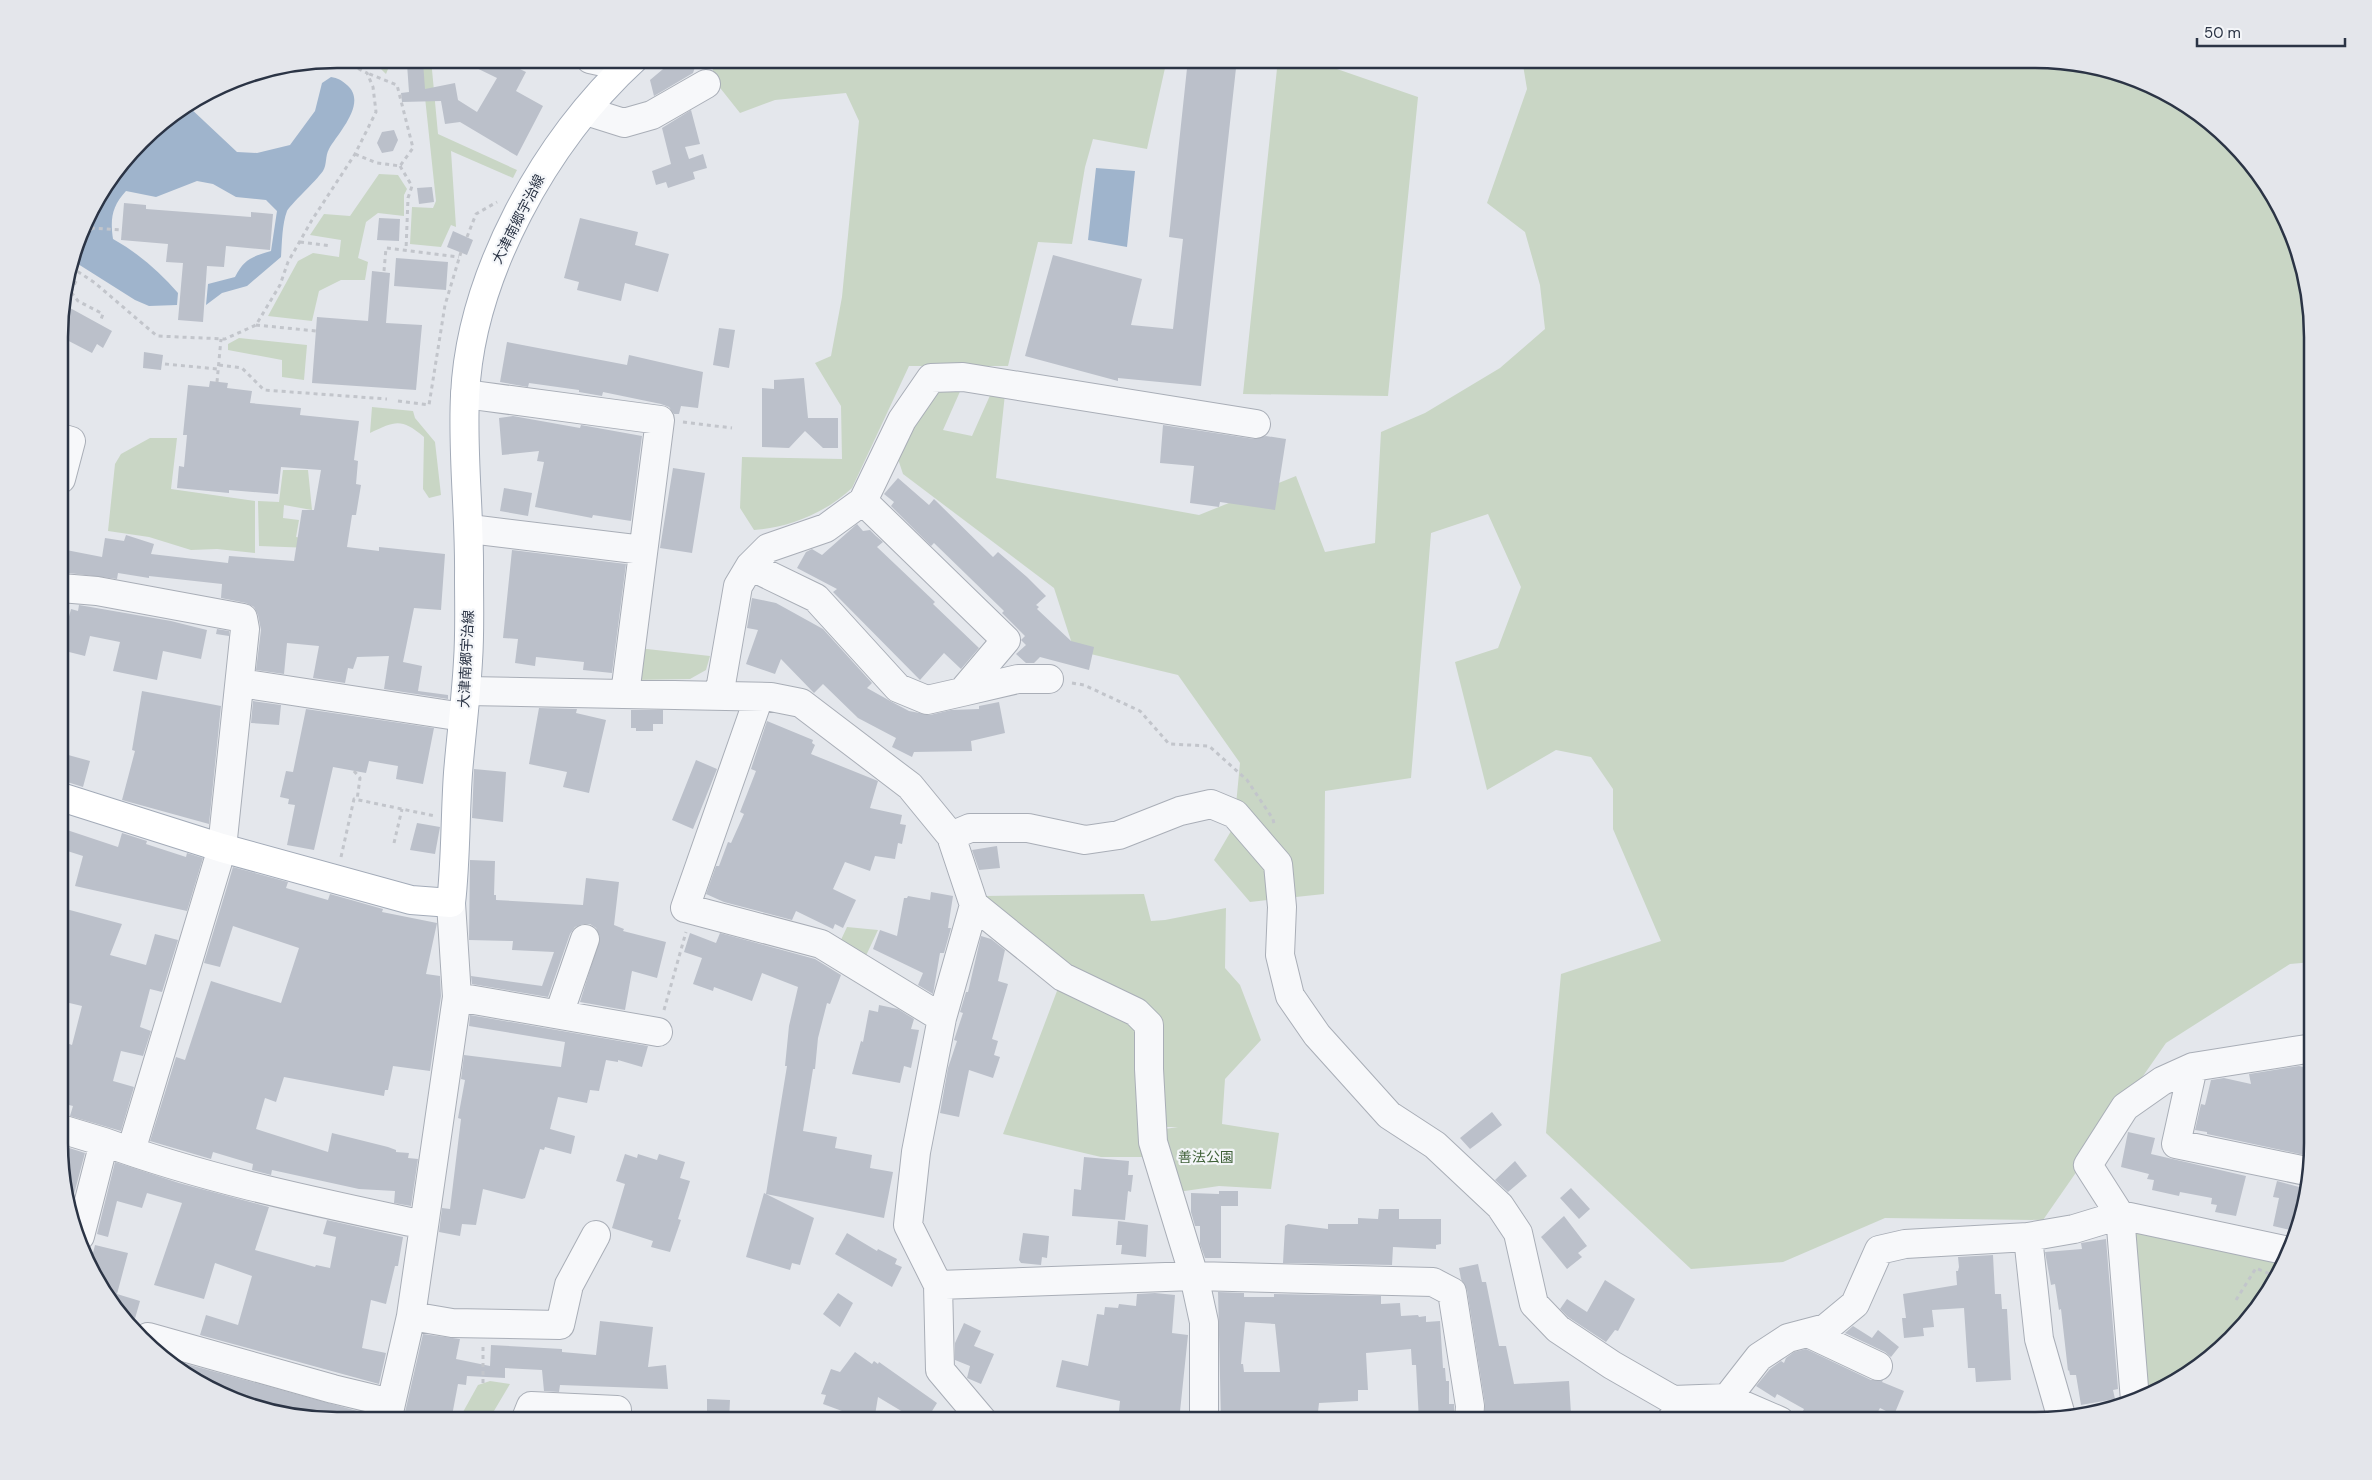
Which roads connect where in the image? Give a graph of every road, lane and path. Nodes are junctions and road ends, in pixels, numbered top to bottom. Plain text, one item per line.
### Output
1 (357, 68) edge
2 (624, 68) edge
3 (367, 73) junction
4 (706, 84) dead end
5 (586, 111) junction
6 (355, 154) junction
7 (400, 166) junction
8 (522, 206) junction
9 (91, 227) edge
10 (120, 230) dead end
11 (467, 237) dead end
12 (300, 242) junction
13 (331, 246) dead end
14 (406, 250) junction
15 (76, 271) edge
16 (384, 271) dead end
17 (76, 281) dead end
18 (72, 290) edge
19 (71, 292) edge
20 (100, 322) dead end
21 (256, 325) junction
22 (316, 331) dead end
23 (221, 339) junction
24 (165, 364) dead end
25 (219, 367) junction
26 (217, 382) dead end
27 (465, 394) junction
28 (387, 399) dead end
29 (398, 401) dead end
30 (660, 420) junction
31 (1256, 424) dead end
32 (732, 428) dead end
33 (68, 440) edge
34 (68, 452) edge
35 (863, 502) junction
36 (470, 529) junction
37 (643, 550) junction
38 (750, 566) junction
39 (68, 588) edge
40 (1049, 679) joint
41 (240, 683) junction
42 (962, 692) junction
43 (625, 694) junction
44 (719, 696) junction
45 (759, 697) junction
46 (464, 704) junction
47 (354, 771) dead end
48 (68, 798) edge
49 (356, 800) junction
50 (402, 809) junction
51 (457, 821) junction
52 (1274, 828) dead end
53 (951, 836) junction
54 (394, 843) dead end
55 (222, 848) junction
56 (342, 850) dead end
57 (451, 903) junction
58 (974, 904) junction
59 (692, 910) junction
60 (585, 939) dead end
61 (456, 997) junction
62 (559, 1014) junction
63 (942, 1018) junction
64 (658, 1032) joint
65 (2304, 1049) edge
66 (2193, 1067) junction
67 (68, 1132) edge
68 (104, 1142) junction
69 (131, 1152) junction
70 (2303, 1170) edge
71 (2120, 1215) junction
72 (424, 1225) junction
73 (82, 1229) edge
74 (596, 1235) dead end
75 (2028, 1237) junction
76 (2282, 1250) edge
77 (2270, 1274) edge
78 (1194, 1276) junction
79 (938, 1285) junction
80 (2236, 1300) dead end
81 (411, 1316) junction
82 (483, 1324) junction
83 (1808, 1333) junction
84 (150, 1338) edge
85 (1878, 1366) dead end
86 (483, 1384) dead end
87 (2134, 1393) edge
88 (1727, 1398) junction
89 (2060, 1411) edge
90 (389, 1412) edge
91 (528, 1412) edge
92 (617, 1412) edge
93 (975, 1412) edge
94 (1204, 1412) edge
95 (1470, 1412) edge
96 (1706, 1412) edge
97 (1759, 1412) edge

1 - 3 path
2 - 5 main road, 大津南郷宇治線
3 - 6 path
3 - 7 path
4 - 5 street
5 - 8 main road, 大津南郷宇治線
6 - 7 path
6 - 12 path
7 - 14 path
8 - 11 path
8 - 27 main road, 大津南郷宇治線
9 - 10 path
12 - 13 path
12 - 21 path
14 - 16 path
14 - 29 path
15 - 23 path
17 - 18 path
19 - 20 path
21 - 22 path
21 - 23 path
23 - 25 path
24 - 25 path
25 - 26 path
25 - 28 path
27 - 30 street
27 - 36 main road, 大津南郷宇治線
30 - 32 path
30 - 37 street
31 - 35 street
33 - 34 street
35 - 38 street
35 - 42 street
36 - 37 street
36 - 46 main road, 大津南郷宇治線
37 - 43 street
38 - 42 street
38 - 44 street
39 - 41 street
40 - 42 street
40 - 52 path
41 - 46 street
41 - 55 street
43 - 44 street
43 - 46 street
44 - 45 street
45 - 53 street
45 - 59 street
46 - 51 main road, 大津南郷宇治線
47 - 49 path
48 - 55 main road
49 - 50 path
49 - 56 path
50 - 51 path
50 - 54 path
51 - 57 main road, 大津南郷宇治線
53 - 58 street
53 - 88 street
55 - 57 main road
55 - 69 street
57 - 61 street
58 - 63 street
58 - 78 street
59 - 63 street
59 - 64 path
60 - 62 street
61 - 62 street
61 - 72 street
62 - 64 street
63 - 79 street
65 - 66 street
66 - 70 street
66 - 71 street
67 - 68 street
68 - 69 street
68 - 73 street
69 - 72 street
71 - 75 street
71 - 76 street
71 - 87 street
72 - 81 street
74 - 82 street
75 - 83 street
75 - 89 street
77 - 80 path
78 - 79 street
78 - 94 street
78 - 95 street
79 - 93 street
81 - 82 street
81 - 90 street
82 - 86 path
83 - 85 street
83 - 88 street
84 - 90 street
88 - 96 street
88 - 97 street
91 - 92 street

